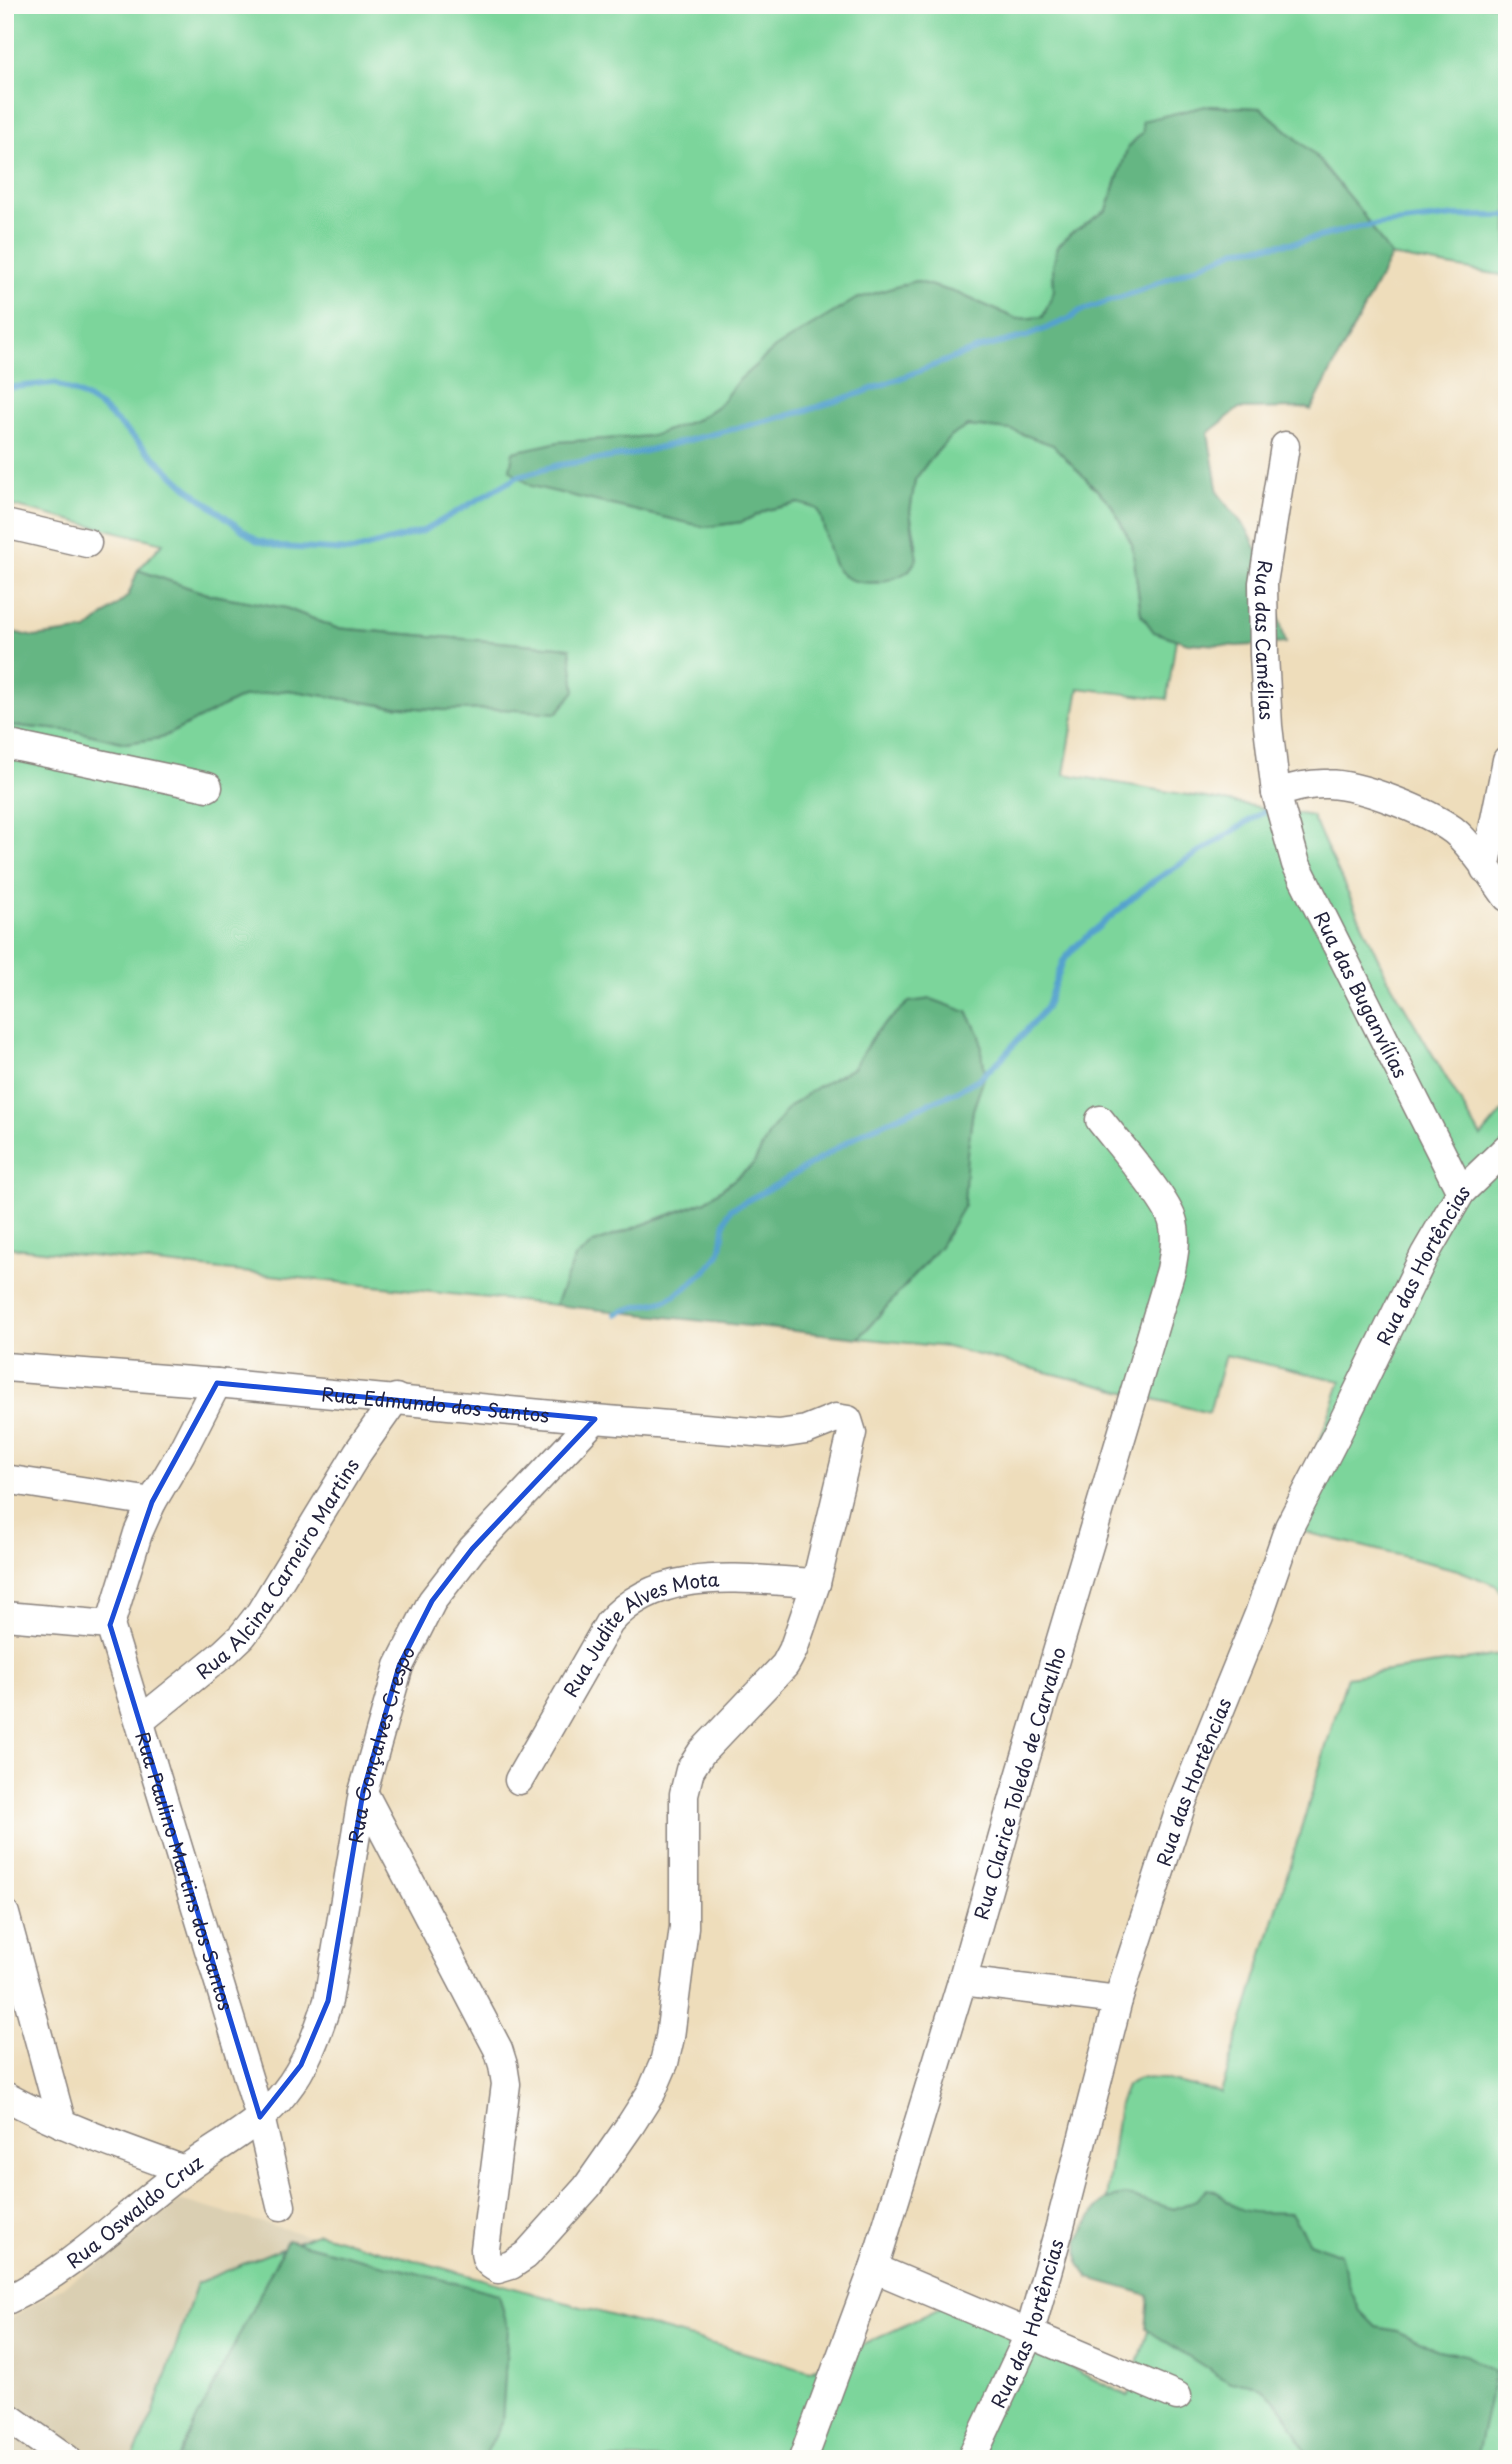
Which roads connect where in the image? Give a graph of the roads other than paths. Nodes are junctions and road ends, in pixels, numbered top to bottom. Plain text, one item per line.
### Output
1 (1285, 446) dead end
2 (5, 524) edge
3 (87, 544) dead end
4 (5, 744) edge
5 (1507, 760) edge
6 (208, 787) dead end
7 (1276, 793) junction
8 (1485, 869) junction
9 (1507, 897) edge
10 (1100, 1120) dead end
11 (1507, 1148) edge
12 (1461, 1192) junction
13 (5, 1367) edge
14 (217, 1383) junction
15 (396, 1398) junction
16 (595, 1419) junction
17 (5, 1479) edge
18 (152, 1502) junction
19 (816, 1583) junction
20 (5, 1616) edge
21 (110, 1625) junction
22 (140, 1721) junction
23 (519, 1780) dead end
24 (363, 1792) junction
25 (5, 1914) edge
26 (962, 1981) junction
27 (1118, 2000) junction
28 (5, 2096) edge
29 (260, 2117) junction
30 (62, 2124) junction
31 (184, 2171) junction
32 (281, 2206) dead end
33 (874, 2268) junction
34 (5, 2301) edge
35 (1029, 2335) junction
36 (1177, 2396) dead end
37 (5, 2415) edge
38 (972, 2457) edge
39 (68, 2459) edge
40 (803, 2459) edge

1 - 7 street, Rua das Camélias
2 - 3 street
4 - 6 street
5 - 8 street
7 - 8 street
7 - 12 street, Rua das Buganvílias
8 - 9 street
10 - 26 street, Rua Clarice Toledo de Carvalho
11 - 12 street, Rua das Hortências
12 - 27 street, Rua das Hortências
13 - 14 street, Rua Edmundo dos Santos
14 - 15 street, Rua Edmundo dos Santos
14 - 18 street
15 - 16 street, Rua Edmundo dos Santos
15 - 22 street, Rua Alcina Carneiro Martins
16 - 19 street, Rua Edmundo dos Santos
16 - 24 street, Rua Gonçalves Crespo
17 - 18 street
18 - 21 street
19 - 23 street, Rua Judite Alves Mota
19 - 24 street
20 - 21 street
21 - 22 street, Rua Paulino Martins dos Santos
22 - 29 street, Rua Paulino Martins dos Santos
24 - 29 street, Rua Gonçalves Crespo
25 - 30 street
26 - 27 street
26 - 33 street, Rua Clarice Toledo de Carvalho
27 - 35 street, Rua das Hortências
28 - 30 street
29 - 31 street, Rua Oswaldo Cruz
29 - 32 street, Rua Paulino Martins dos Santos
30 - 31 street
31 - 34 street, Rua Oswaldo Cruz
33 - 35 street
33 - 40 street, Rua Clarice Toledo de Carvalho
35 - 36 street
35 - 38 street, Rua das Hortências
37 - 39 street

